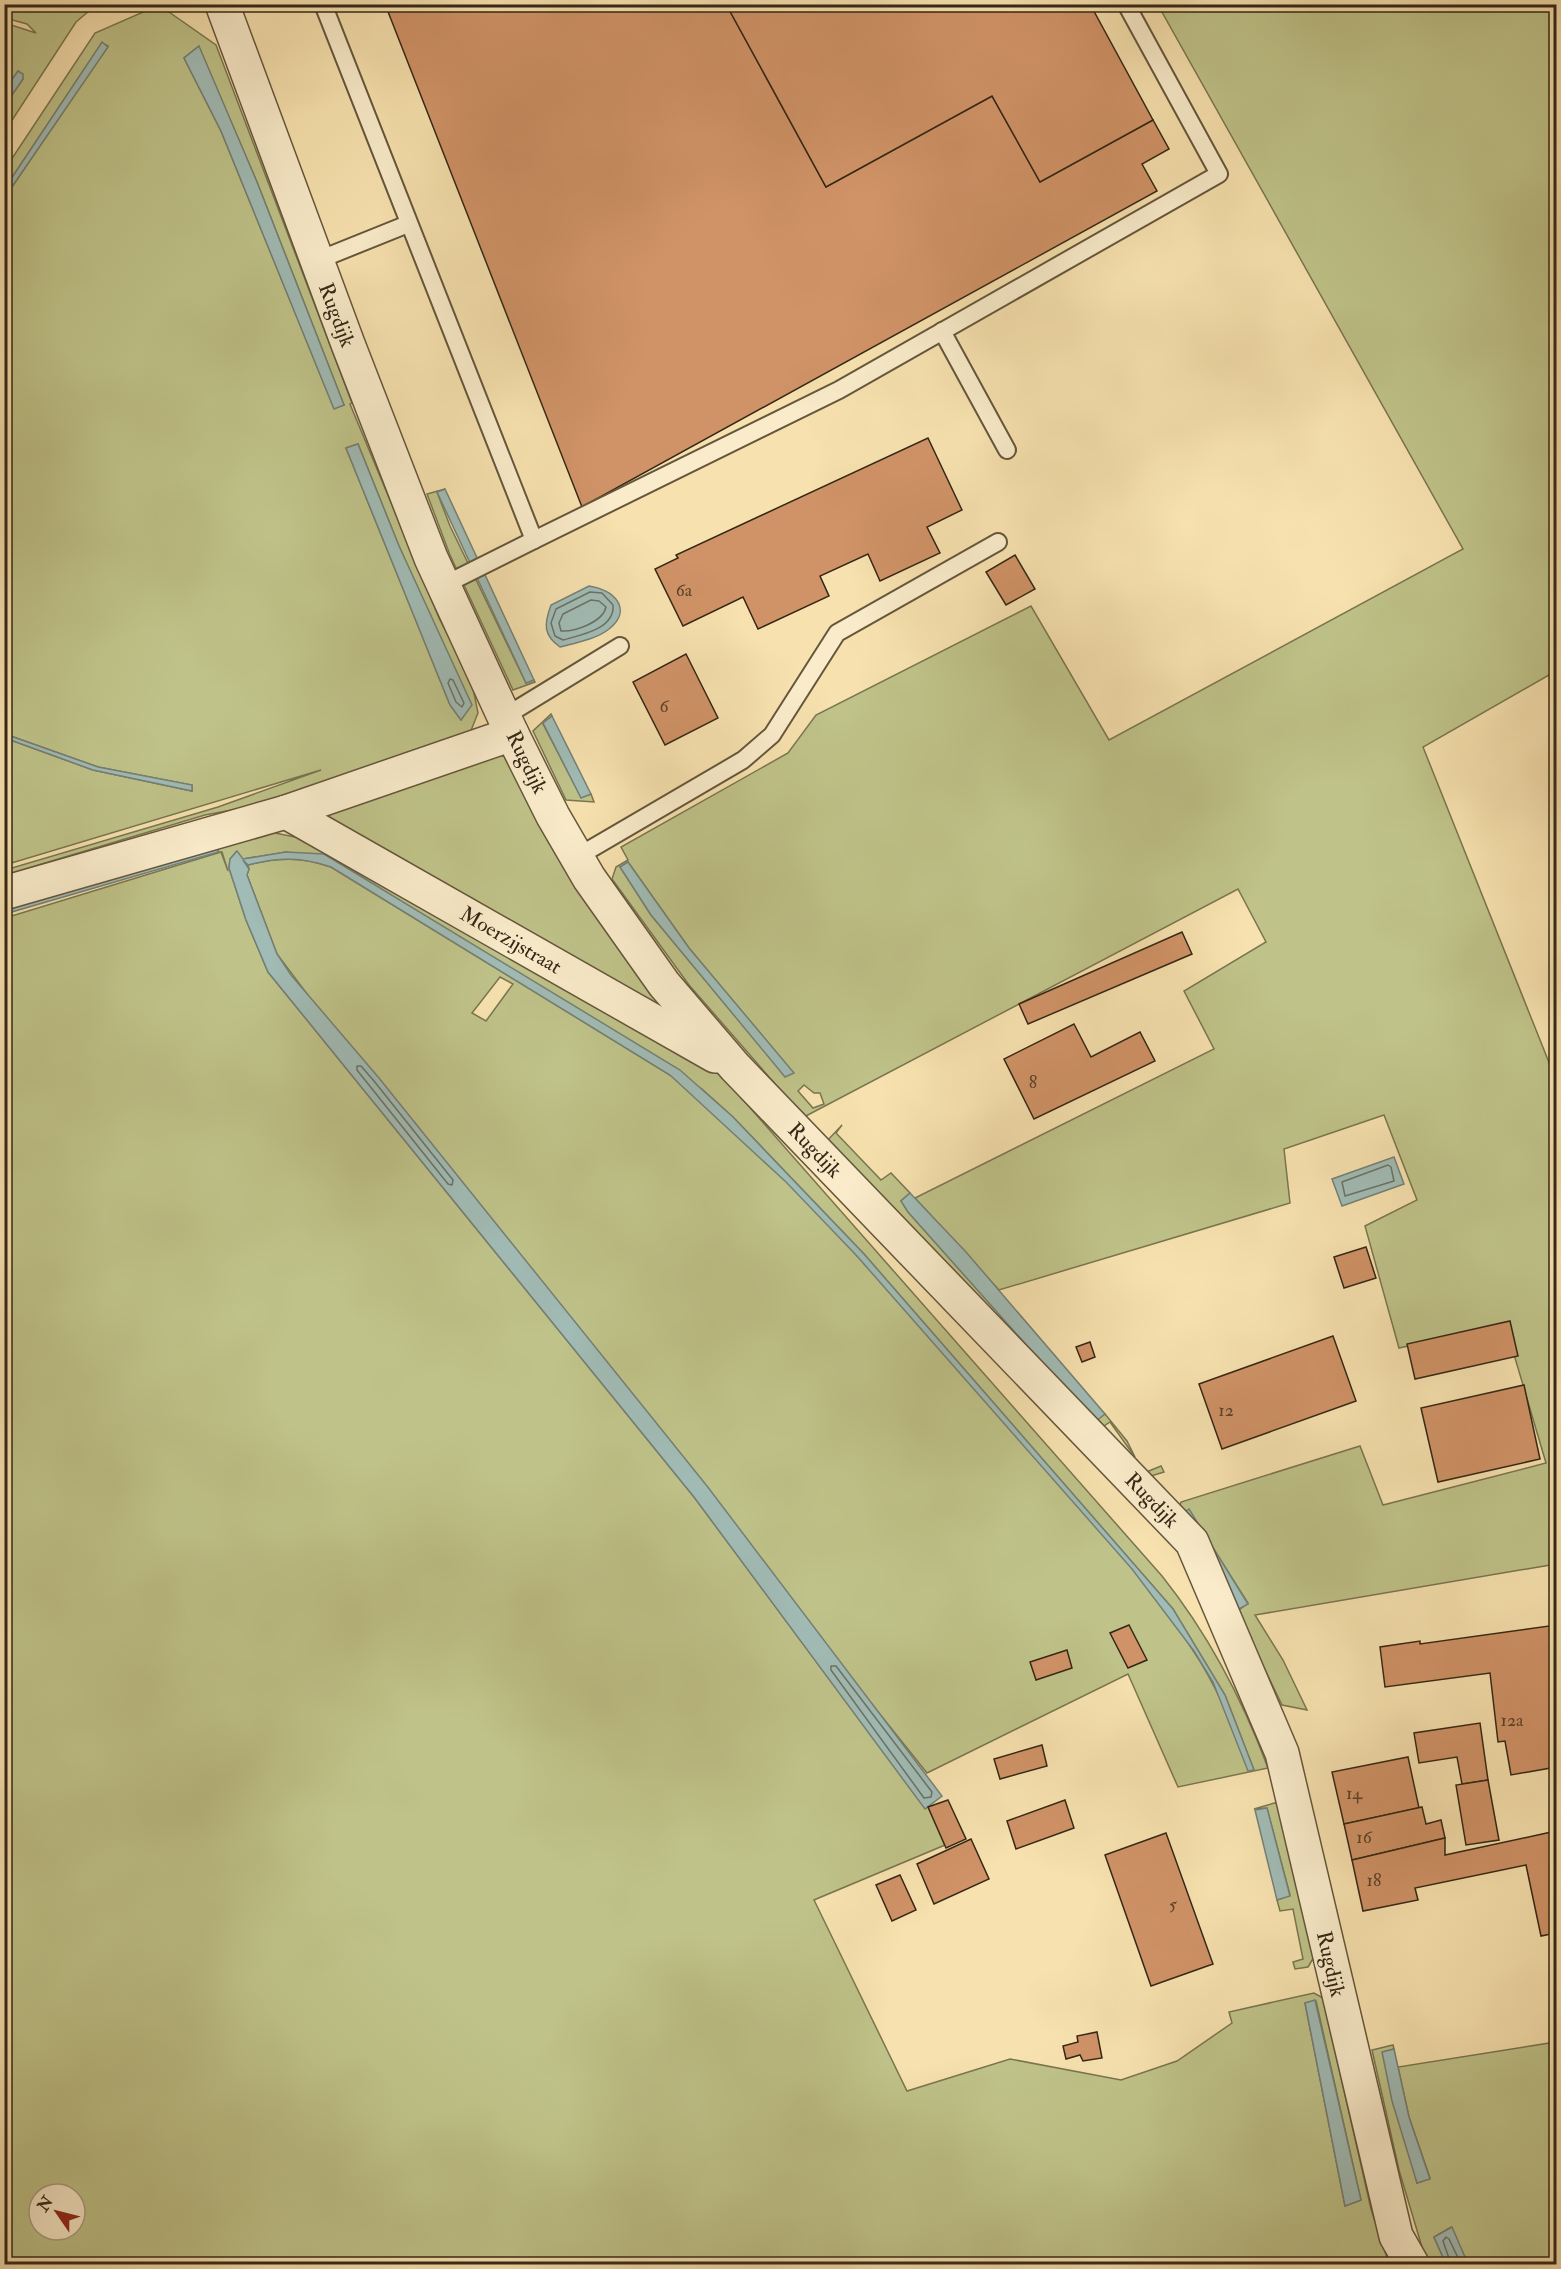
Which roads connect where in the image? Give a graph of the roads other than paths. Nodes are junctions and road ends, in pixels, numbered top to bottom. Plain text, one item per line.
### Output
1 (222, 4) edge
2 (323, 4) edge
3 (1126, 4) edge
4 (408, 224) junction
5 (316, 261) junction
6 (942, 331) junction
7 (1007, 450) dead end
8 (534, 540) junction
9 (998, 542) dead end
10 (444, 585) junction
11 (620, 646) dead end
12 (508, 725) junction
13 (286, 812) junction
14 (577, 857) junction
15 (4, 893) edge
16 (735, 1067) junction
17 (1412, 2265) edge

1 - 5 street, Rugdijk
2 - 4 lane
3 - 6 lane
4 - 5 lane
4 - 8 lane
5 - 10 street, Rugdijk
6 - 7 lane
6 - 8 lane
8 - 10 lane
9 - 14 lane
10 - 12 street, Rugdijk
11 - 12 lane
12 - 13 street
12 - 14 street, Rugdijk
13 - 15 street
13 - 16 street, Moerzijstraat
14 - 16 street, Rugdijk
16 - 17 street, Rugdijk

